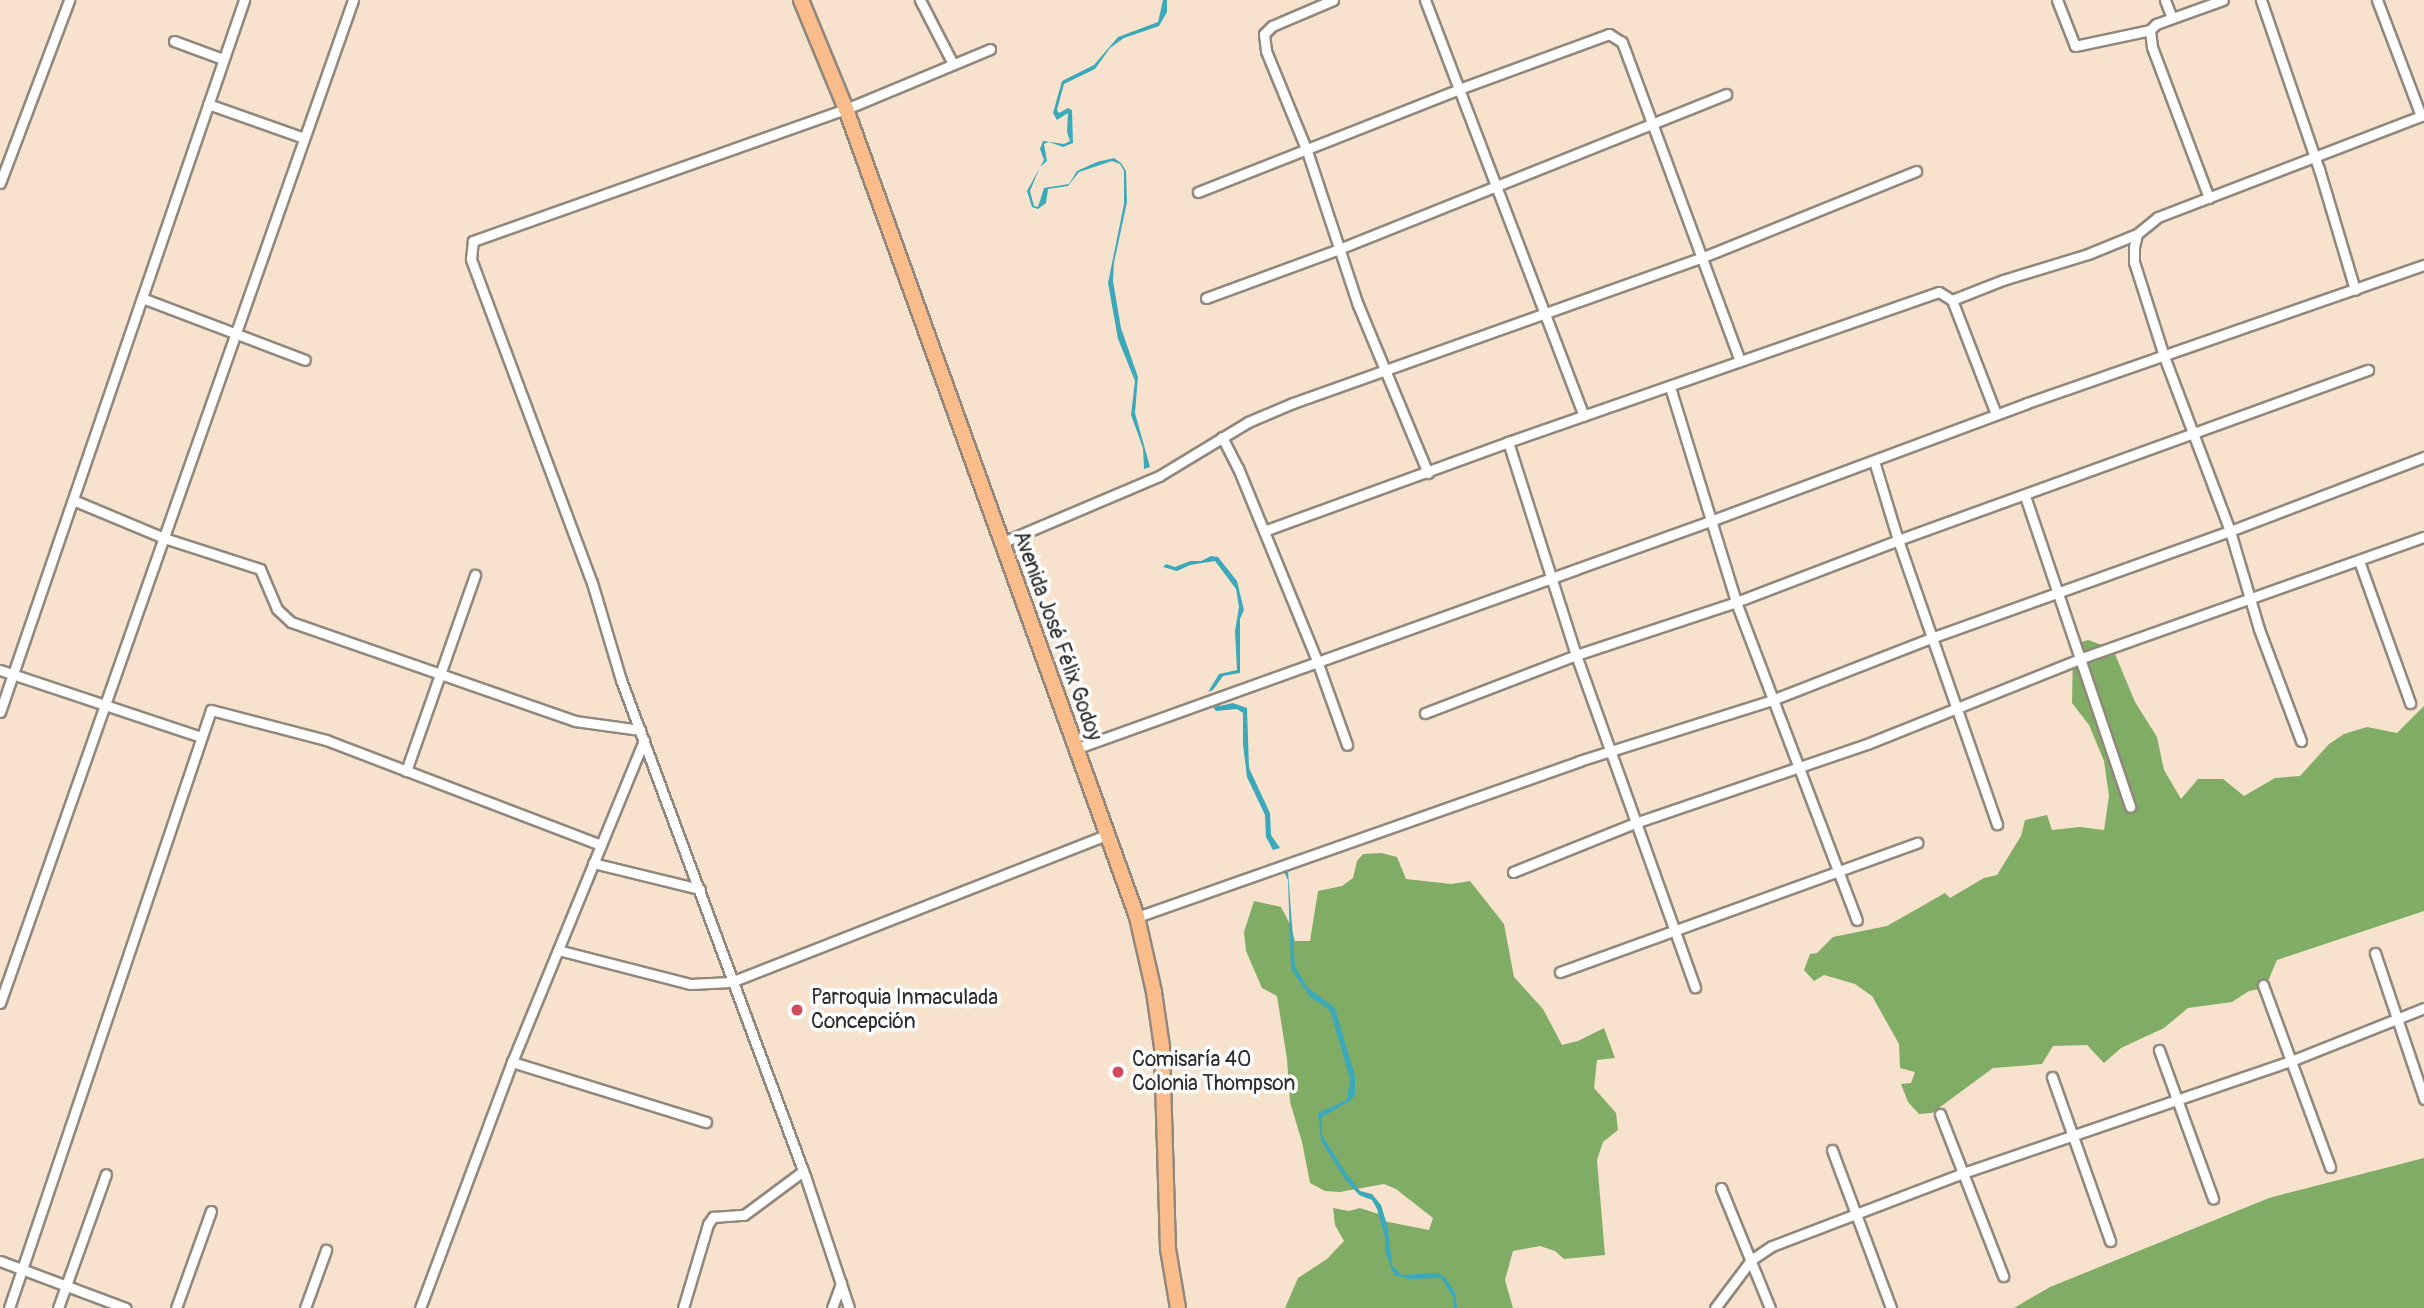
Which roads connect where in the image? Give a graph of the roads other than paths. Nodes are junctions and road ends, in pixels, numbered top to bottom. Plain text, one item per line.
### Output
1 (69, 0) edge
2 (244, 0) edge
3 (353, 0) edge
4 (801, 0) edge
5 (920, 0) edge
6 (1332, 0) edge
7 (1426, 0) edge
8 (2057, 0) edge
9 (2165, 0) edge
10 (2223, 0) edge
11 (2261, 0) edge
12 (2377, 0) edge
13 (2172, 18) junction
14 (2150, 30) junction
15 (174, 41) dead end
16 (990, 49) dead end
17 (223, 58) junction
18 (953, 64) junction
19 (1460, 89) junction
20 (1726, 94) dead end
21 (208, 104) junction
22 (846, 109) junction
23 (2422, 116) edge
24 (1652, 124) junction
25 (304, 138) junction
26 (1307, 151) junction
27 (2315, 157) junction
28 (1916, 171) dead end
29 (0, 183) edge
30 (1496, 185) junction
31 (1198, 192) dead end
32 (2209, 198) junction
33 (2137, 234) junction
34 (1339, 249) junction
35 (1701, 258) junction
36 (2424, 265) edge
37 (2355, 290) junction
38 (142, 298) junction
39 (1206, 298) dead end
40 (1952, 300) junction
41 (1545, 312) junction
42 (235, 334) junction
43 (2164, 356) junction
44 (305, 360) dead end
45 (1740, 361) junction
46 (1386, 370) junction
47 (2368, 370) dead end
48 (1670, 387) junction
49 (1996, 414) junction
50 (1584, 416) junction
51 (2194, 436) junction
52 (1222, 437) junction
53 (1508, 442) junction
54 (2424, 457) edge
55 (1874, 461) junction
56 (1428, 473) junction
57 (2025, 496) junction
58 (72, 500) junction
59 (1713, 520) junction
60 (1264, 531) junction
61 (2230, 531) junction
62 (2424, 537) edge
63 (164, 538) junction
64 (1898, 540) junction
65 (1000, 543) junction
66 (2359, 561) junction
67 (475, 575) dead end
68 (1552, 578) junction
69 (2057, 594) junction
70 (2251, 600) junction
71 (1736, 602) junction
72 (1931, 638) junction
73 (1576, 655) junction
74 (2079, 659) junction
75 (1317, 660) junction
76 (0, 670) edge
77 (13, 674) junction
78 (440, 674) junction
79 (1772, 700) junction
80 (2410, 703) dead end
81 (104, 707) junction
82 (1959, 709) junction
83 (0, 712) edge
84 (1425, 713) dead end
85 (640, 730) junction
86 (201, 737) junction
87 (644, 740) junction
88 (2301, 741) dead end
89 (1347, 745) dead end
90 (1075, 749) junction
91 (1610, 751) junction
92 (1799, 768) junction
93 (406, 771) junction
94 (2130, 807) dead end
95 (1635, 823) junction
96 (1997, 824) dead end
97 (1106, 835) junction
98 (1917, 843) dead end
99 (601, 845) junction
100 (593, 863) junction
101 (1513, 872) dead end
102 (1839, 874) junction
103 (700, 889) junction
104 (1137, 917) junction
105 (1857, 920) dead end
106 (1675, 931) junction
107 (558, 950) junction
108 (2375, 953) dead end
109 (1560, 972) dead end
110 (731, 982) junction
111 (2263, 985) dead end
112 (1695, 987) dead end
113 (0, 1003) edge
114 (2424, 1008) edge
115 (2399, 1018) junction
116 (2159, 1050) dead end
117 (2291, 1061) junction
118 (512, 1062) junction
119 (2052, 1077) dead end
120 (2179, 1098) junction
121 (2424, 1099) edge
122 (1940, 1114) dead end
123 (706, 1122) dead end
124 (2072, 1136) junction
125 (1832, 1150) dead end
126 (2330, 1167) dead end
127 (803, 1171) junction
128 (1963, 1173) junction
129 (106, 1174) dead end
130 (1721, 1188) dead end
131 (2213, 1198) dead end
132 (211, 1211) dead end
133 (1857, 1214) junction
134 (2110, 1241) dead end
135 (326, 1250) dead end
136 (1751, 1260) junction
137 (0, 1261) edge
138 (23, 1270) junction
139 (2003, 1276) dead end
140 (841, 1283) junction
141 (66, 1286) junction
142 (9, 1308) edge
143 (58, 1308) edge
144 (126, 1308) edge
145 (176, 1308) edge
146 (305, 1308) edge
147 (420, 1308) edge
148 (683, 1308) edge
149 (832, 1308) edge
150 (849, 1308) edge
151 (1178, 1308) edge
152 (1715, 1308) edge
153 (1770, 1308) edge
154 (1891, 1308) edge

1 - 29 street
2 - 17 street
3 - 25 street
4 - 22 main road, Avenida José Félix Godoy
5 - 18 street
6 - 26 street
7 - 19 street
8 - 14 street
9 - 13 street
10 - 13 street
11 - 27 street
12 - 23 street
13 - 14 street
14 - 32 street
15 - 17 street
16 - 18 street
17 - 21 street
18 - 22 street
19 - 24 street
19 - 26 street
19 - 30 street
20 - 24 street
21 - 25 street
21 - 38 street
22 - 65 main road, Avenida José Félix Godoy
22 - 85 street
23 - 27 street
24 - 30 street
24 - 35 street
25 - 42 street
26 - 31 street
26 - 34 street
27 - 32 street
27 - 37 street
28 - 35 street
30 - 34 street
30 - 41 street
32 - 33 street
33 - 40 street
33 - 43 street
34 - 39 street
34 - 46 street
35 - 41 street
35 - 45 street
36 - 37 street
37 - 43 street
38 - 42 street
38 - 58 street
40 - 45 street
40 - 49 street
41 - 46 street
41 - 50 street
42 - 44 street
42 - 63 street
43 - 49 street
43 - 51 street
45 - 48 street
46 - 52 street
46 - 56 street
47 - 51 street
48 - 50 street
48 - 59 street
49 - 55 street
50 - 53 street
51 - 57 street
51 - 61 street
52 - 60 street
52 - 65 street
53 - 56 street
53 - 68 street
54 - 61 street
55 - 59 street
55 - 64 street
56 - 60 street
57 - 64 street
57 - 69 street
58 - 63 street
58 - 77 street
59 - 68 street
59 - 71 street
60 - 75 street
61 - 69 street
61 - 70 street
62 - 66 street
63 - 78 street
63 - 81 street
64 - 71 street
64 - 72 street
65 - 90 main road, Avenida José Félix Godoy
66 - 70 street
66 - 80 street
67 - 78 street
68 - 73 street
68 - 75 street
69 - 72 street
69 - 74 street
70 - 74 street
70 - 88 street
71 - 73 street
71 - 79 street
72 - 79 street
72 - 82 street
73 - 84 street
73 - 91 street
74 - 82 street
74 - 94 street
75 - 89 street
75 - 90 street
76 - 77 street
77 - 81 street
77 - 83 street
78 - 85 street
78 - 93 street
79 - 91 street
79 - 92 street
81 - 86 street
81 - 113 street
82 - 92 street
82 - 96 street
85 - 87 street
86 - 93 street
86 - 138 street
87 - 99 street
87 - 103 street
90 - 97 main road, Avenida José Félix Godoy
91 - 95 street
91 - 104 street
92 - 95 street
92 - 102 street
93 - 99 street
95 - 101 street
95 - 106 street
97 - 104 main road, Avenida José Félix Godoy
97 - 110 street
98 - 102 street
99 - 100 street
100 - 103 street
100 - 107 street
102 - 105 street
102 - 106 street
103 - 110 street
104 - 151 main road, Avenida José Félix Godoy
106 - 109 street
106 - 112 street
107 - 110 street
107 - 118 street
108 - 115 street
110 - 127 street
111 - 117 street
114 - 115 street
115 - 117 street
115 - 121 street
116 - 120 street
117 - 120 street
117 - 126 street
118 - 123 street
118 - 147 street
119 - 124 street
120 - 124 street
120 - 131 street
122 - 128 street
124 - 128 street
124 - 134 street
125 - 133 street
127 - 140 street
127 - 148 street
128 - 133 street
128 - 139 street
129 - 141 street
130 - 136 street
132 - 145 street
133 - 136 street
133 - 154 street
135 - 146 street
136 - 152 street
136 - 153 street
137 - 138 street
138 - 141 street
138 - 142 street
140 - 149 street
140 - 150 street
141 - 143 street
141 - 144 street

